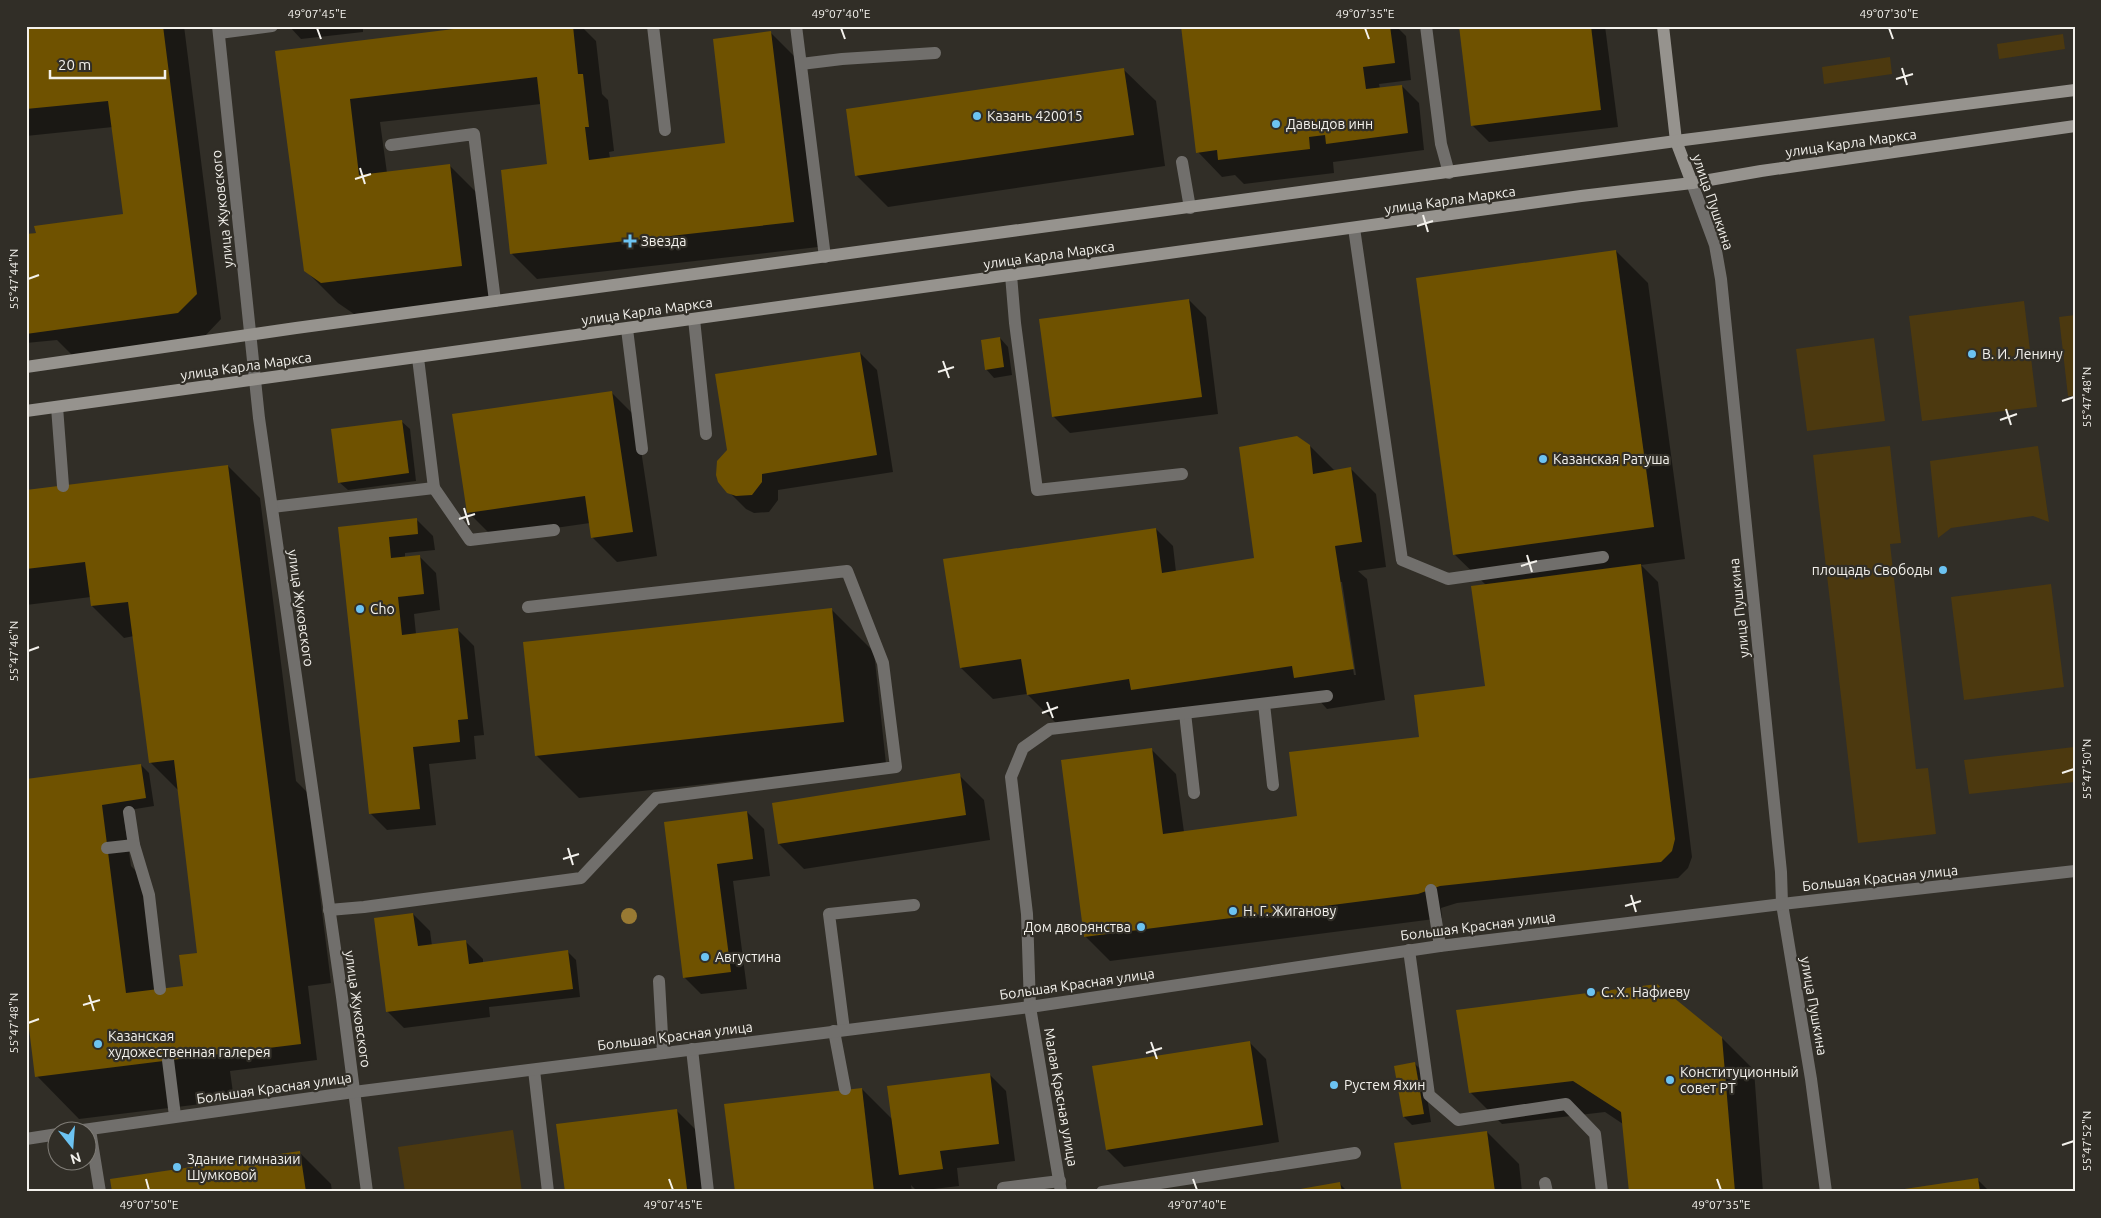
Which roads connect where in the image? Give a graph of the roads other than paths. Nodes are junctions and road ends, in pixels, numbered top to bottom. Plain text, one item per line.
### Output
1 (272, 26) edge
2 (653, 26) edge
3 (796, 26) edge
4 (1426, 26) edge
5 (1663, 26) edge
6 (218, 30) edge
7 (935, 53) dead end
8 (801, 64) junction
9 (2075, 90) edge
10 (2075, 126) edge
11 (665, 130) dead end
12 (1676, 141) junction
13 (391, 145) dead end
14 (1182, 162) dead end
15 (1449, 173) junction
16 (1692, 183) junction
17 (1190, 208) junction
18 (1354, 228) junction
19 (825, 258) junction
20 (1011, 275) junction
21 (495, 301) junction
22 (694, 319) junction
23 (627, 329) junction
24 (250, 335) junction
25 (418, 358) junction
26 (26, 367) edge
27 (255, 381) junction
28 (57, 407) junction
29 (26, 411) edge
30 (706, 434) dead end
31 (642, 449) dead end
32 (1182, 474) dead end
33 (63, 486) dead end
34 (434, 488) junction
35 (272, 508) junction
36 (554, 530) dead end
37 (1603, 557) dead end
38 (528, 607) dead end
39 (1327, 696) dead end
40 (1264, 704) junction
41 (1185, 713) junction
42 (1272, 786) dead end
43 (1194, 793) dead end
44 (129, 812) dead end
45 (134, 845) junction
46 (107, 848) dead end
47 (2075, 871) edge
48 (1431, 890) dead end
49 (914, 904) dead end
50 (1782, 904) junction
51 (329, 910) junction
52 (1440, 946) junction
53 (1409, 950) junction
54 (659, 981) dead end
55 (160, 989) dead end
56 (1030, 1007) junction
57 (839, 1031) junction
58 (692, 1049) junction
59 (663, 1053) junction
60 (168, 1060) dead end
61 (534, 1070) junction
62 (845, 1090) dead end
63 (354, 1092) junction
64 (175, 1116) junction
65 (98, 1128) edge
66 (48, 1136) edge
67 (26, 1139) edge
68 (1355, 1153) dead end
69 (95, 1170) edge
70 (1060, 1186) edge
71 (1004, 1188) dead end
72 (100, 1192) edge
73 (367, 1192) edge
74 (548, 1192) edge
75 (708, 1192) edge
76 (1102, 1192) edge
77 (1602, 1192) edge
78 (1826, 1192) edge

1 - 6 street
2 - 11 street
3 - 8 street
4 - 15 street
5 - 12 main road, улица Пушкина
6 - 24 street, улица Жуковского
7 - 8 street
8 - 19 street
9 - 12 main road, улица Карла Маркса
10 - 16 main road, улица Карла Маркса
12 - 15 main road, улица Карла Маркса
12 - 16 main road, улица Пушкина
13 - 21 street
14 - 17 street
15 - 17 main road, улица Карла Маркса
16 - 18 main road, улица Карла Маркса
16 - 50 street, улица Пушкина
17 - 19 main road, улица Карла Маркса
18 - 20 main road, улица Карла Маркса
18 - 37 street
19 - 21 main road, улица Карла Маркса
20 - 22 main road, улица Карла Маркса
20 - 32 street
21 - 24 main road, улица Карла Маркса
22 - 23 main road, улица Карла Маркса
22 - 30 street
23 - 25 main road, улица Карла Маркса
23 - 31 street
24 - 26 main road, улица Карла Маркса
24 - 27 street, улица Жуковского
25 - 27 main road, улица Карла Маркса
25 - 34 street
27 - 28 main road, улица Карла Маркса
27 - 35 street, улица Жуковского
28 - 29 main road, улица Карла Маркса
28 - 33 street
34 - 35 street
34 - 36 street
35 - 51 street, улица Жуковского
38 - 51 street
39 - 40 street, Малая Красная улица
40 - 41 street, Малая Красная улица
40 - 42 street
41 - 43 street
41 - 56 street, Малая Красная улица
44 - 45 street
45 - 46 street
45 - 55 street
47 - 50 street, Большая Красная улица
48 - 52 street
49 - 57 street
50 - 52 street, Большая Красная улица
50 - 78 street, улица Пушкина
51 - 63 street, улица Жуковского
52 - 53 street, Большая Красная улица
53 - 56 street, Большая Красная улица
53 - 77 street
54 - 59 street
56 - 57 street, Большая Красная улица
56 - 70 street, Малая Красная улица
57 - 58 street, Большая Красная улица
57 - 62 street
58 - 59 street, Большая Красная улица
58 - 75 street
59 - 61 street, Большая Красная улица
60 - 64 street
61 - 63 street, Большая Красная улица
61 - 74 street
63 - 64 street, Большая Красная улица
63 - 73 street, улица Жуковского
64 - 65 street, Большая Красная улица
66 - 67 street
68 - 76 street
69 - 72 street
70 - 71 street

